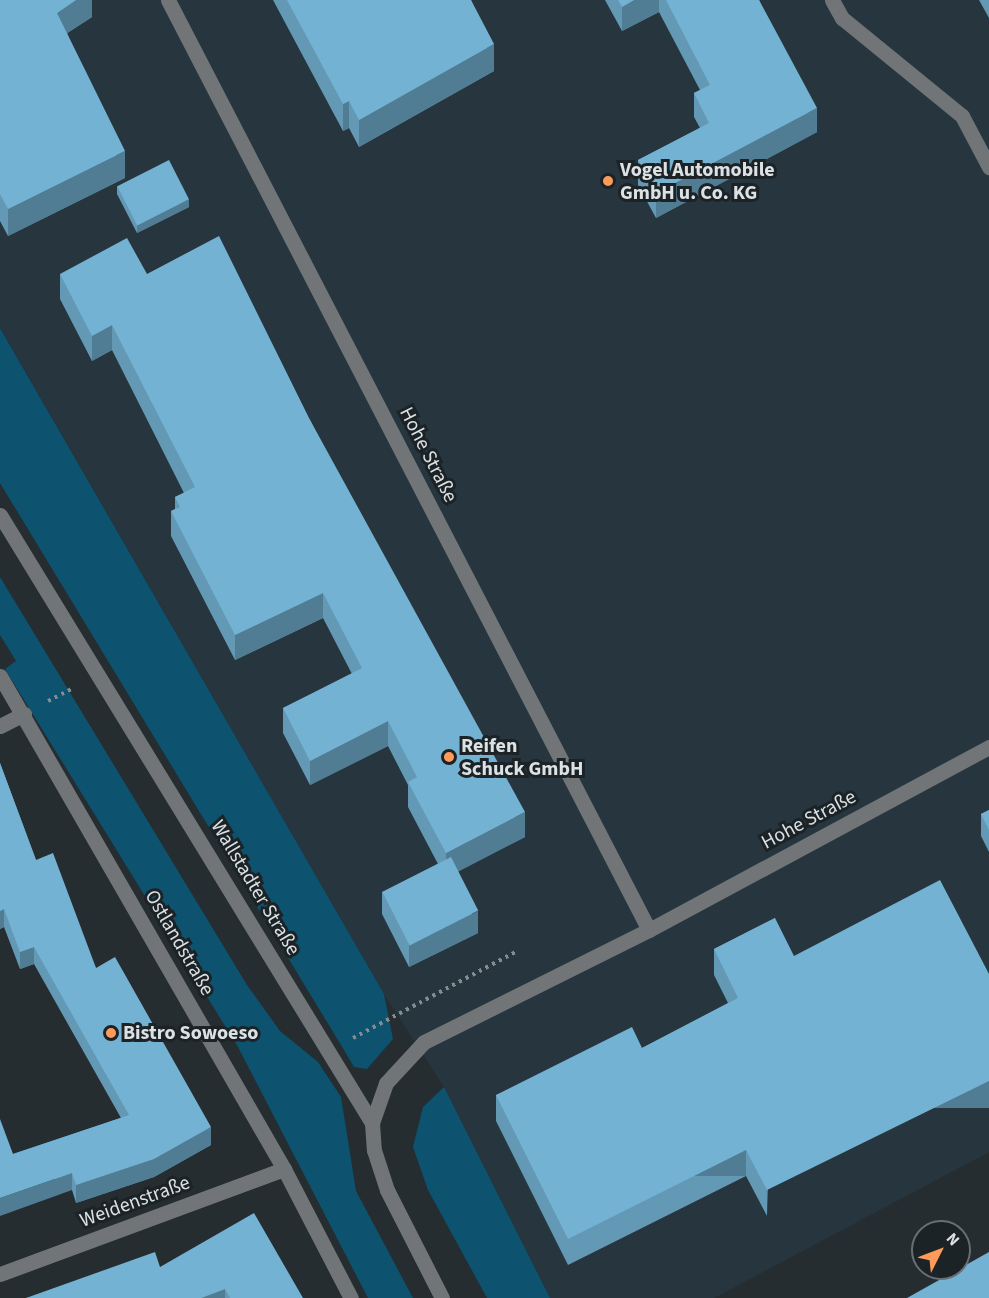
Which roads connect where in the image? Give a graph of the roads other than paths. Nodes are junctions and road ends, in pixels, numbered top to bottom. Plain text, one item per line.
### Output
1 (168, 0) edge
2 (832, 0) edge
3 (989, 167) edge
4 (0, 515) edge
5 (0, 676) edge
6 (24, 714) junction
7 (0, 726) edge
8 (989, 747) edge
9 (650, 930) junction
10 (372, 1123) junction
11 (284, 1169) junction
12 (0, 1274) edge
13 (351, 1298) edge
14 (442, 1298) edge

1 - 9 street, Hohe Straße
2 - 3 street
4 - 10 street, Wallstadter Straße
5 - 6 street, Ostlandstraße
6 - 7 street
6 - 11 street, Ostlandstraße
8 - 9 street, Hohe Straße
9 - 10 street, Hohe Straße
10 - 14 street, Wallstadter Straße
11 - 12 street, Weidenstraße
11 - 13 street, Ostlandstraße

